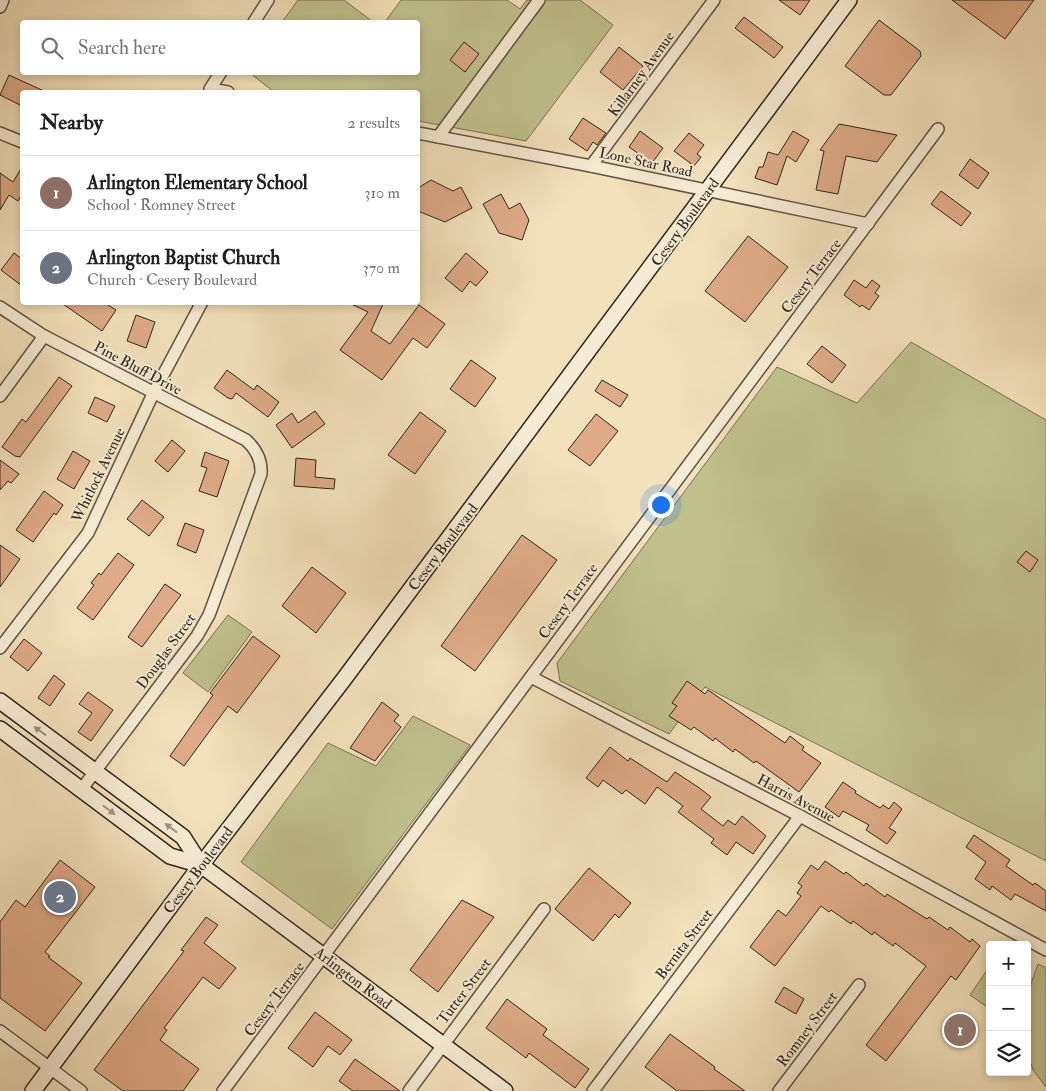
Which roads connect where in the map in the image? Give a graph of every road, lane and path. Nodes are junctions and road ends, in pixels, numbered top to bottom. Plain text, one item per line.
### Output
1 (3, 0) edge
2 (268, 0) edge
3 (539, 0) edge
4 (714, 0) edge
5 (849, 0) edge
6 (0, 7) edge
7 (255, 20) edge
8 (219, 75) edge
9 (216, 90) edge
10 (938, 129) dead end
11 (420, 133) edge
12 (0, 134) edge
13 (438, 136) junction
14 (20, 141) edge
15 (591, 166) junction
16 (709, 191) junction
17 (868, 224) junction
18 (200, 305) edge
19 (0, 307) edge
20 (44, 336) junction
21 (153, 394) junction
22 (0, 396) edge
23 (259, 457) joint
24 (0, 648) edge
25 (531, 676) junction
26 (0, 701) edge
27 (0, 729) edge
28 (95, 772) junction
29 (82, 790) junction
30 (800, 816) junction
31 (201, 865) junction
32 (544, 909) dead end
33 (1046, 950) edge
34 (324, 957) junction
35 (859, 985) dead end
36 (0, 1031) edge
37 (442, 1045) junction
38 (50, 1068) junction
39 (33, 1091) edge
40 (81, 1091) edge
41 (223, 1091) edge
42 (408, 1091) edge
43 (505, 1091) edge
44 (593, 1091) edge
45 (779, 1091) edge

1 - 6 street
2 - 7 street
3 - 13 street
4 - 15 street, Killarney Avenue
5 - 16 main road, Cesery Boulevard
8 - 9 street
10 - 17 street, Cesery Terrace
11 - 13 street, Lone Star Road
12 - 14 street
13 - 15 street, Lone Star Road
15 - 16 street, Lone Star Road
16 - 17 street, Lone Star Road
16 - 31 main road, Cesery Boulevard
17 - 25 street, Cesery Terrace
18 - 21 street, Whitlock Avenue
19 - 20 street, Pine Bluff Drive
20 - 21 street, Pine Bluff Drive
20 - 22 street
21 - 23 street, Pine Bluff Drive
21 - 24 street, Whitlock Avenue
23 - 28 street, Douglas Street
25 - 30 street, Harris Avenue
25 - 34 street, Cesery Terrace
28 -> 26 main road, Arlington Road
27 - 29 main road, Arlington Road
28 - 29 street, Douglas Street
31 -> 28 main road, Arlington Road
29 -> 31 main road, Arlington Road
30 - 33 street, Harris Avenue
30 - 44 street, Bernita Street
31 - 34 main road, Arlington Road
31 - 38 main road, Cesery Boulevard
32 - 37 street, Tutter Street
34 - 37 main road, Arlington Road
34 - 41 street, Cesery Terrace
35 - 45 street, Romney Street
36 - 38 street
37 - 42 street, Tutter Street
37 - 43 main road, Arlington Road
38 - 39 main road, Cesery Boulevard
38 - 40 street

